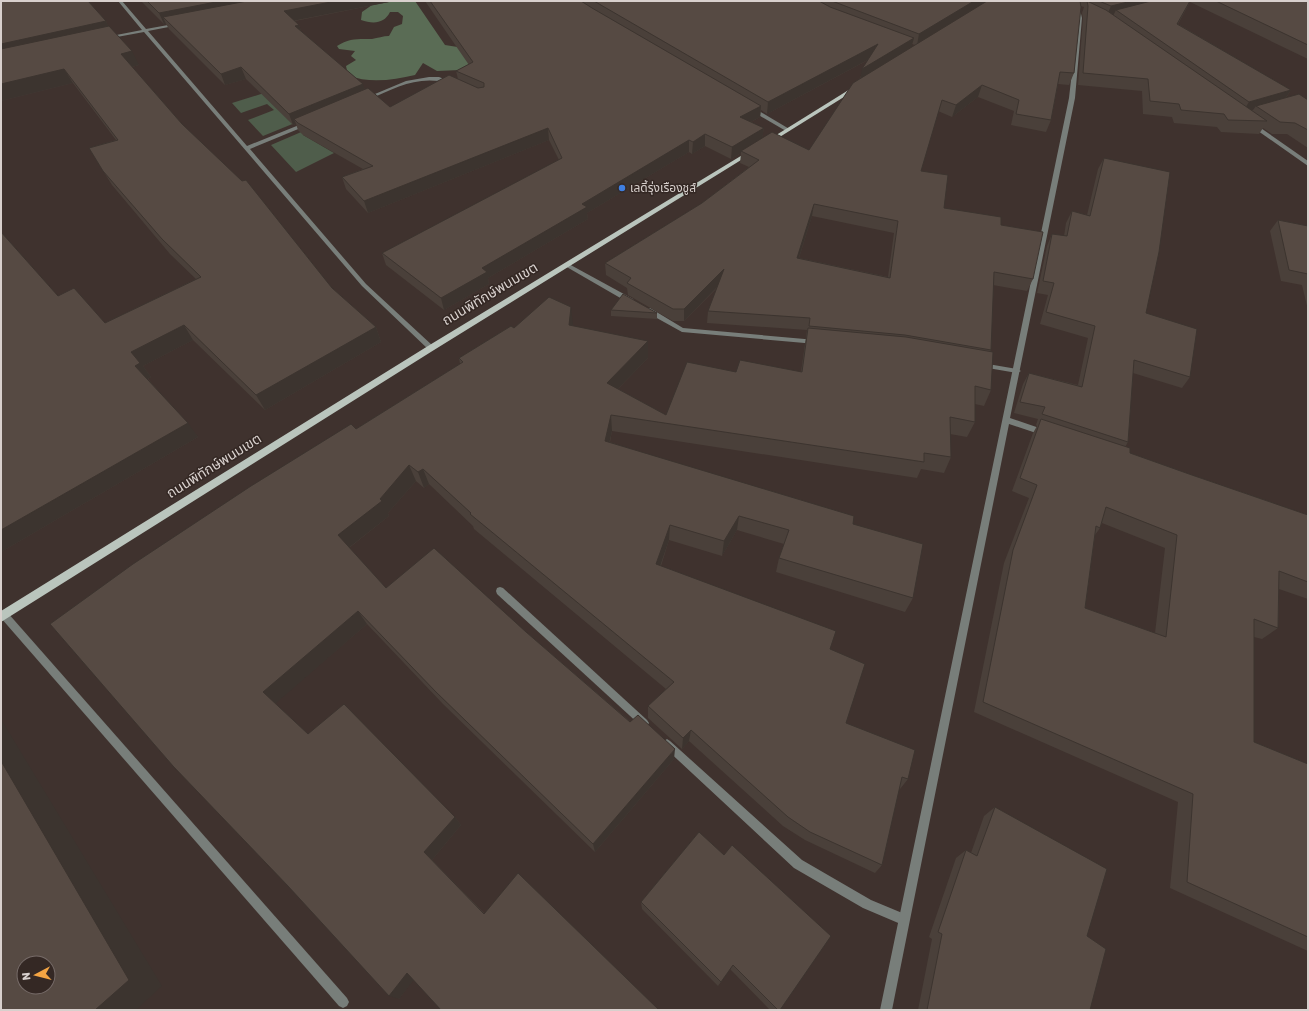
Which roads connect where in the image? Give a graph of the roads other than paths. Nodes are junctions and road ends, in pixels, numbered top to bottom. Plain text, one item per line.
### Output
1 (120, 1) edge
2 (1080, 6) edge
3 (183, 23) edge
4 (146, 30) junction
5 (100, 40) edge
6 (867, 81) edge
7 (458, 86) edge
8 (357, 103) edge
9 (746, 106) edge
10 (313, 121) edge
11 (1247, 121) edge
12 (788, 130) junction
13 (247, 148) junction
14 (1308, 164) edge
15 (567, 265) junction
16 (635, 303) edge
17 (642, 307) edge
18 (823, 343) edge
19 (431, 348) junction
20 (978, 364) edge
21 (1017, 371) junction
22 (1007, 420) junction
23 (1052, 435) edge
24 (500, 591) dead end
25 (2, 616) edge
26 (903, 919) junction
27 (342, 1002) dead end
28 (886, 1010) edge

1 - 4 street
2 - 21 street
3 - 4 street
4 - 5 street
4 - 13 street
6 - 12 main road, ถนนพิทักษ์พนมเขต
7 - 8 street
9 - 12 street
10 - 13 street
11 - 14 street
12 - 15 main road, ถนนพิทักษ์พนมเขต
13 - 19 street
15 - 16 street
15 - 19 main road, ถนนพิทักษ์พนมเขต
17 - 18 street
19 - 25 main road, ถนนพิทักษ์พนมเขต
20 - 21 street
21 - 22 street
22 - 23 street
22 - 26 street
24 - 26 street
25 - 27 street
26 - 28 street

